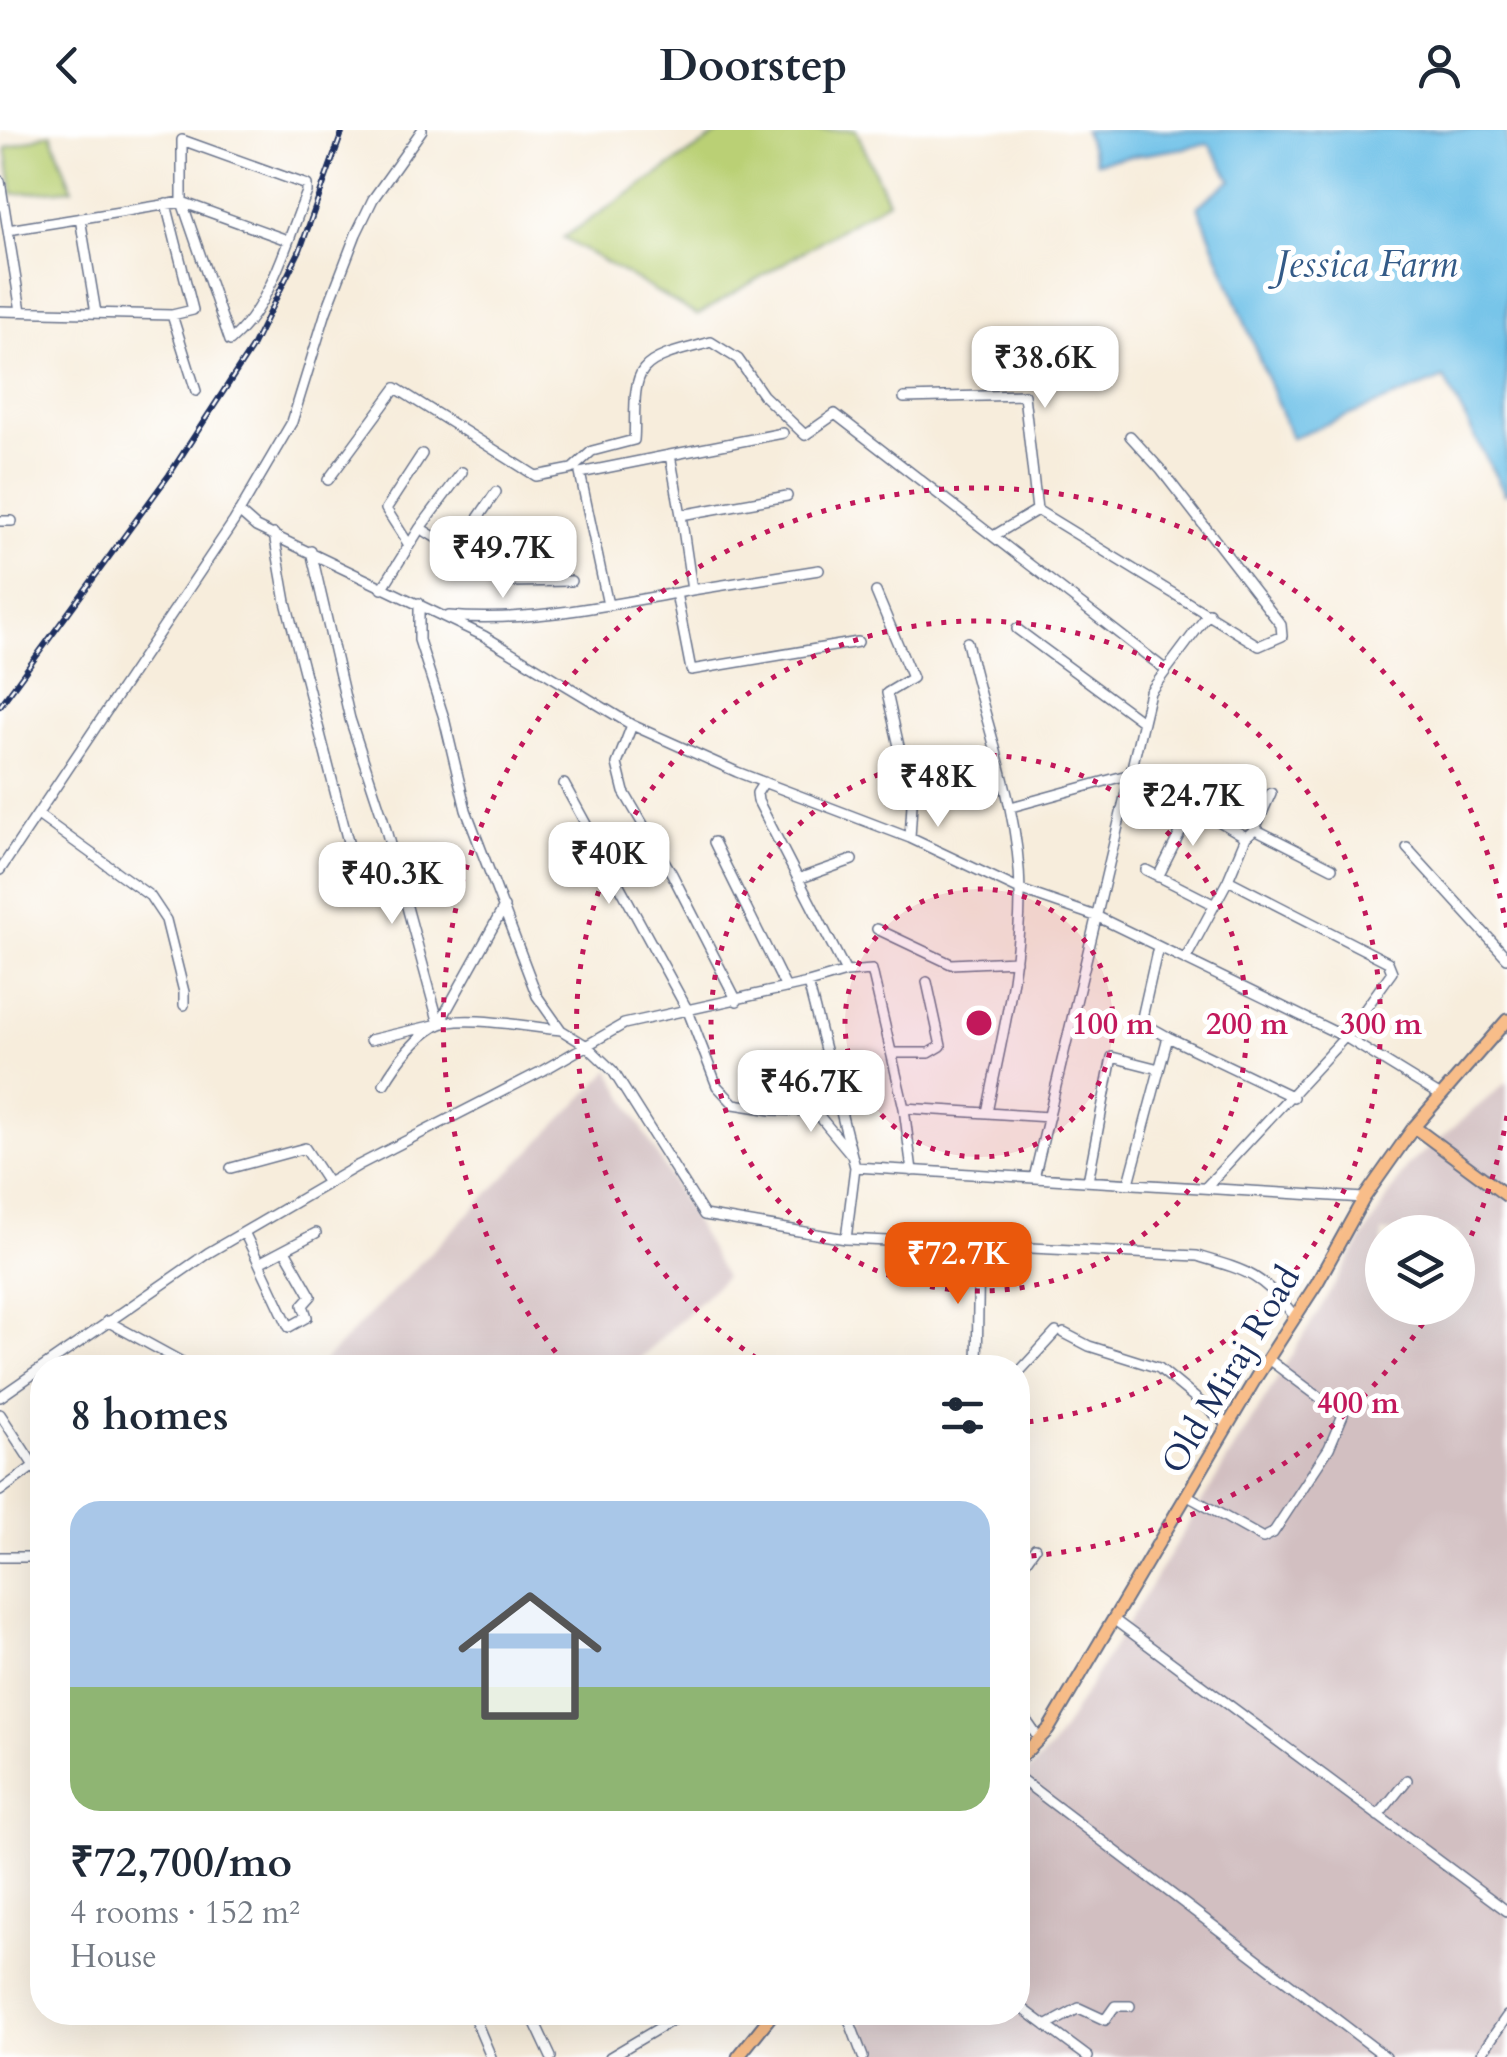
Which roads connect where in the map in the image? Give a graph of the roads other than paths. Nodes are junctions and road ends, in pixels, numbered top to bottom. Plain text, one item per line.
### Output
1 (422, 130) edge
2 (0, 181) edge
3 (182, 202) junction
4 (166, 204) junction
5 (80, 218) junction
6 (8, 230) junction
7 (287, 240) junction
8 (0, 311) edge
9 (21, 311) junction
10 (96, 313) junction
11 (172, 315) junction
12 (196, 392) dead end
13 (904, 398) dead end
14 (783, 433) dead end
15 (1130, 436) dead end
16 (422, 454) dead end
17 (670, 455) junction
18 (462, 472) dead end
19 (328, 480) dead end
20 (496, 492) dead end
21 (786, 496) dead end
22 (1036, 510) junction
23 (239, 512) junction
24 (682, 515) junction
25 (0, 521) edge
26 (12, 521) dead end
27 (420, 528) junction
28 (556, 532) dead end
29 (274, 534) junction
30 (996, 535) junction
31 (409, 545) junction
32 (456, 550) junction
33 (311, 552) junction
34 (819, 570) dead end
35 (570, 581) dead end
36 (521, 582) junction
37 (382, 589) junction
38 (692, 590) junction
39 (876, 592) dead end
40 (676, 593) junction
41 (419, 603) junction
42 (608, 605) junction
43 (1208, 613) junction
44 (442, 615) junction
45 (1017, 630) dead end
46 (858, 642) dead end
47 (967, 642) dead end
48 (1166, 670) junction
49 (1143, 722) junction
50 (632, 725) junction
51 (1131, 774) junction
52 (764, 782) junction
53 (564, 784) dead end
54 (1162, 788) dead end
55 (1271, 793) dead end
56 (1194, 805) junction
57 (1011, 807) junction
58 (38, 816) junction
59 (1256, 830) junction
60 (1246, 837) junction
61 (910, 838) junction
62 (714, 842) dead end
63 (1406, 848) dead end
64 (852, 860) dead end
65 (1332, 868) dead end
66 (355, 869) dead end
67 (0, 870) edge
68 (1146, 870) dead end
69 (1158, 877) junction
70 (798, 880) junction
71 (1228, 880) junction
72 (1020, 890) junction
73 (1213, 904) junction
74 (504, 907) junction
75 (1098, 917) junction
76 (877, 929) dead end
77 (1158, 948) junction
78 (1186, 958) junction
79 (1507, 958) edge
80 (1016, 961) junction
81 (846, 972) junction
82 (927, 982) dead end
83 (808, 984) junction
84 (786, 988) junction
85 (736, 1002) junction
86 (184, 1004) dead end
87 (688, 1011) junction
88 (1507, 1020) edge
89 (438, 1024) junction
90 (561, 1030) junction
91 (1345, 1037) junction
92 (1168, 1038) junction
93 (370, 1040) dead end
94 (587, 1046) junction
95 (892, 1053) junction
96 (827, 1060) junction
97 (1160, 1069) junction
98 (384, 1084) dead end
99 (1441, 1096) junction
100 (1292, 1097) junction
101 (904, 1108) junction
102 (772, 1110) junction
103 (987, 1113) junction
104 (1049, 1118) junction
105 (1414, 1128) junction
106 (854, 1162) junction
107 (231, 1168) dead end
108 (912, 1170) junction
109 (1034, 1178) junction
110 (1088, 1181) junction
111 (328, 1183) junction
112 (1129, 1184) junction
113 (1205, 1188) junction
114 (1507, 1196) edge
115 (1364, 1198) junction
116 (244, 1232) junction
117 (316, 1233) dead end
118 (846, 1240) junction
119 (979, 1247) junction
120 (286, 1252) dead end
121 (259, 1264) junction
122 (1295, 1317) junction
123 (107, 1321) junction
124 (59, 1355) edge
125 (169, 1355) edge
126 (977, 1355) edge
127 (1268, 1359) junction
128 (1030, 1361) edge
129 (30, 1376) edge
130 (0, 1397) edge
131 (0, 1414) edge
132 (1228, 1425) junction
133 (30, 1453) edge
134 (30, 1469) edge
135 (0, 1491) edge
136 (1186, 1496) junction
137 (1035, 1548) dead end
138 (1030, 1555) edge
139 (30, 1557) edge
140 (0, 1558) edge
141 (1113, 1619) junction
142 (1030, 1726) edge
143 (1039, 1738) junction
144 (1030, 1747) edge
145 (1407, 1780) dead end
146 (1030, 1786) edge
147 (1378, 1816) junction
148 (1507, 1911) edge
149 (1130, 2006) dead end
150 (1030, 2014) edge
151 (1507, 2016) edge
152 (477, 2025) edge
153 (536, 2025) edge
154 (664, 2025) edge
155 (764, 2025) edge
156 (851, 2025) edge
157 (1046, 2026) junction
158 (741, 2055) edge
159 (491, 2057) edge
160 (552, 2057) edge
161 (610, 2057) edge
162 (864, 2057) edge
163 (1088, 2057) edge
164 (1386, 2057) edge
165 (1479, 2057) edge

1 - 23 street
2 - 6 street
3 - 4 street
3 - 7 street
3 - 7 street
3 - 7 street
4 - 5 street
4 - 11 street
5 - 6 street
5 - 10 street
6 - 9 street
8 - 9 street
9 - 10 street
10 - 11 street
11 - 12 street
13 - 22 street
14 - 17 street
15 - 43 street
16 - 31 street
17 - 24 street
17 - 42 street
18 - 27 street
19 - 30 street
20 - 32 street
21 - 24 street
22 - 30 street
22 - 43 street
23 - 29 street
23 - 58 street
24 - 38 street
25 - 26 street
27 - 31 street
27 - 32 street
28 - 36 street
29 - 33 street
29 - 66 street
30 - 48 street
31 - 37 street
32 - 36 street
33 - 37 street
33 - 89 street
34 - 38 street
35 - 36 street
37 - 41 street
38 - 40 street
39 - 61 street
40 - 42 street
40 - 46 street
41 - 44 street
41 - 74 street
42 - 44 street
43 - 48 street
44 - 50 street
45 - 49 street
47 - 57 street
48 - 49 street
49 - 51 street
50 - 52 street
50 - 85 street
51 - 57 street
51 - 75 street
52 - 61 street
52 - 70 street
53 - 87 street
54 - 56 street
55 - 59 street
56 - 60 street
56 - 69 street
57 - 72 street
58 - 67 street
58 - 86 street
59 - 60 street
59 - 65 street
60 - 71 street
61 - 72 street
62 - 84 street
63 - 79 street
64 - 70 street
68 - 69 street
69 - 73 street
70 - 81 street
71 - 73 street
71 - 91 street
72 - 75 street
72 - 80 street
73 - 78 street
74 - 89 street
74 - 90 street
75 - 77 street
75 - 104 street
76 - 80 street
77 - 78 street
77 - 92 street
78 - 91 street
80 - 103 street
81 - 83 street
81 - 95 street
82 - 95 street
83 - 84 street
83 - 96 street
84 - 85 street
85 - 87 street
87 - 94 street
87 - 102 street
88 - 99 main road, Old Miraj Road
89 - 90 street
89 - 93 street
89 - 98 street
90 - 94 street
91 - 99 street
91 - 100 street
92 - 97 street
92 - 100 street
94 - 111 street
94 - 118 street
95 - 101 street
96 - 102 street
96 - 106 street
97 - 110 street
97 - 112 street
99 - 105 main road, Old Miraj Road
100 - 113 street
101 - 103 street
101 - 108 street
102 - 106 street
103 - 104 street
104 - 109 street
105 - 114 main road
105 - 115 main road, Old Miraj Road
106 - 108 street
106 - 118 street
107 - 111 street
108 - 109 street
109 - 110 street
110 - 112 street
111 - 116 street
112 - 113 street
113 - 115 street
115 - 122 main road, Old Miraj Road
116 - 121 street
116 - 123 street
117 - 121 street
118 - 119 street
119 - 122 street
119 - 126 street
120 - 121 street
122 - 127 main road, Old Miraj Road
123 - 124 street
123 - 125 street
127 - 132 main road, Old Miraj Road
127 - 136 street
128 - 132 street
129 - 130 street
131 - 133 street
132 - 136 main road, Old Miraj Road
134 - 135 street
136 - 141 main road, Old Miraj Road
137 - 138 street
139 - 140 street
141 - 143 main road, Old Miraj Road
141 - 147 street
142 - 143 street
143 - 144 main road, Old Miraj Road
145 - 147 street
146 - 164 street
147 - 148 street
149 - 157 street
150 - 157 street
151 - 165 street
152 - 159 street
153 - 160 street
154 - 161 street
155 - 158 main road
156 - 162 street
157 - 163 street

